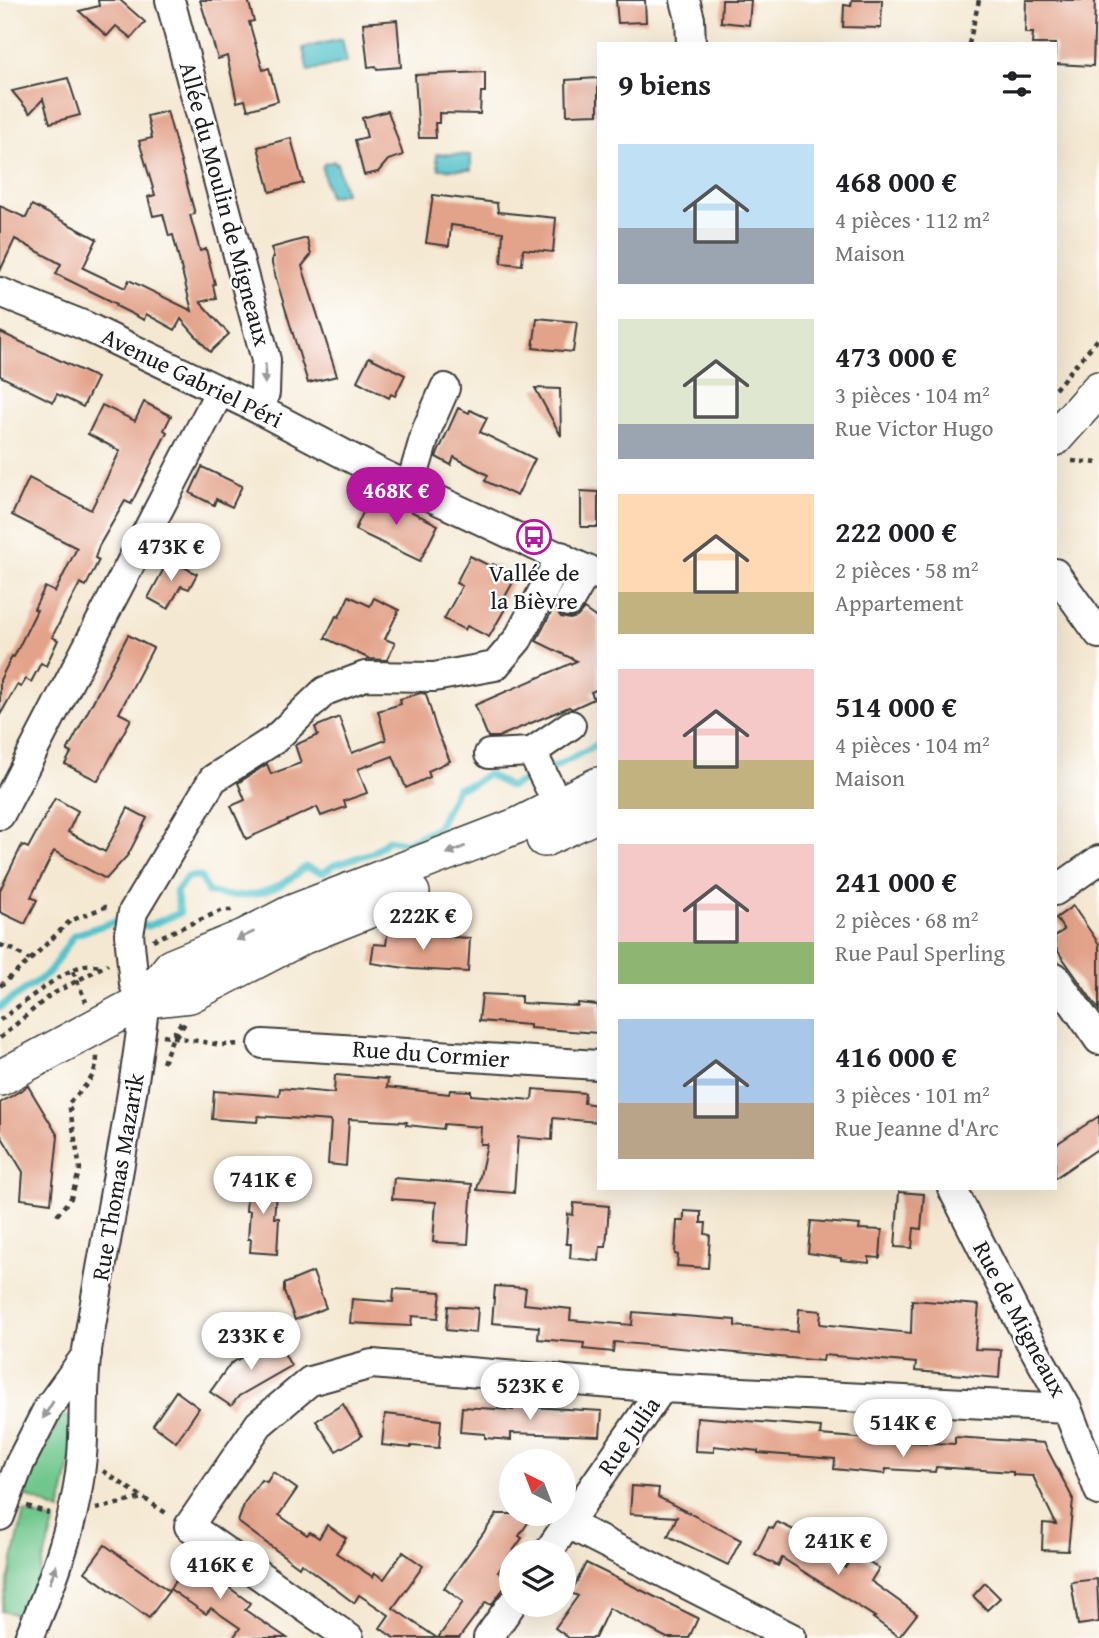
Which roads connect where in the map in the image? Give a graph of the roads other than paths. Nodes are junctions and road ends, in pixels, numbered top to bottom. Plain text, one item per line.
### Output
1 (170, 0) edge
2 (685, 0) edge
3 (691, 42) edge
4 (0, 292) edge
5 (446, 388) dead end
6 (1099, 388) edge
7 (220, 391) junction
8 (258, 409) junction
9 (1057, 436) edge
10 (410, 487) junction
11 (561, 556) junction
12 (593, 572) edge
13 (1057, 576) edge
14 (569, 602) dead end
15 (1099, 634) edge
16 (571, 726) dead end
17 (489, 754) dead end
18 (543, 776) junction
19 (597, 785) edge
20 (597, 800) edge
21 (597, 814) edge
22 (0, 815) edge
23 (512, 852) junction
24 (1099, 860) edge
25 (1057, 890) edge
26 (1057, 980) edge
27 (145, 1000) junction
28 (1099, 1040) edge
29 (263, 1044) road end
30 (597, 1065) edge
31 (0, 1078) edge
32 (953, 1190) edge
33 (87, 1354) junction
34 (662, 1388) junction
35 (1067, 1408) junction
36 (1099, 1491) edge
37 (576, 1512) edge
38 (0, 1517) edge
39 (572, 1526) edge
40 (503, 1617) edge
41 (29, 1638) edge
42 (349, 1638) edge
43 (488, 1638) edge
44 (792, 1638) edge

1 -> 8 street, Allée du Moulin de Migneaux
2 - 3 street
4 - 7 street, Avenue Gabriel Péri
5 - 10 street
6 - 9 main road
7 - 8 street, Avenue Gabriel Péri
7 - 22 street
8 - 10 street, Avenue Gabriel Péri
10 - 11 street, Avenue Gabriel Péri
11 - 12 street, Avenue Gabriel Péri
11 - 27 street
12 - 14 street
13 - 15 street
16 - 18 street
17 - 18 street
18 - 19 main road
18 -> 27 main road
20 - 23 main road
21 - 23 main road
23 - 27 main road
24 - 25 street
26 - 28 street
27 - 31 main road
27 - 33 street, Rue Thomas Mazarik
29 - 30 street, Rue du Cormier
32 - 35 street, Rue de Migneaux
33 -> 38 street, Rue Thomas Mazarik
41 -> 33 street, Rue Thomas Mazarik
34 - 35 street
34 - 37 street, Rue Julia
34 - 42 street
35 - 36 street, Rue de Migneaux
39 - 44 street
40 - 43 street

